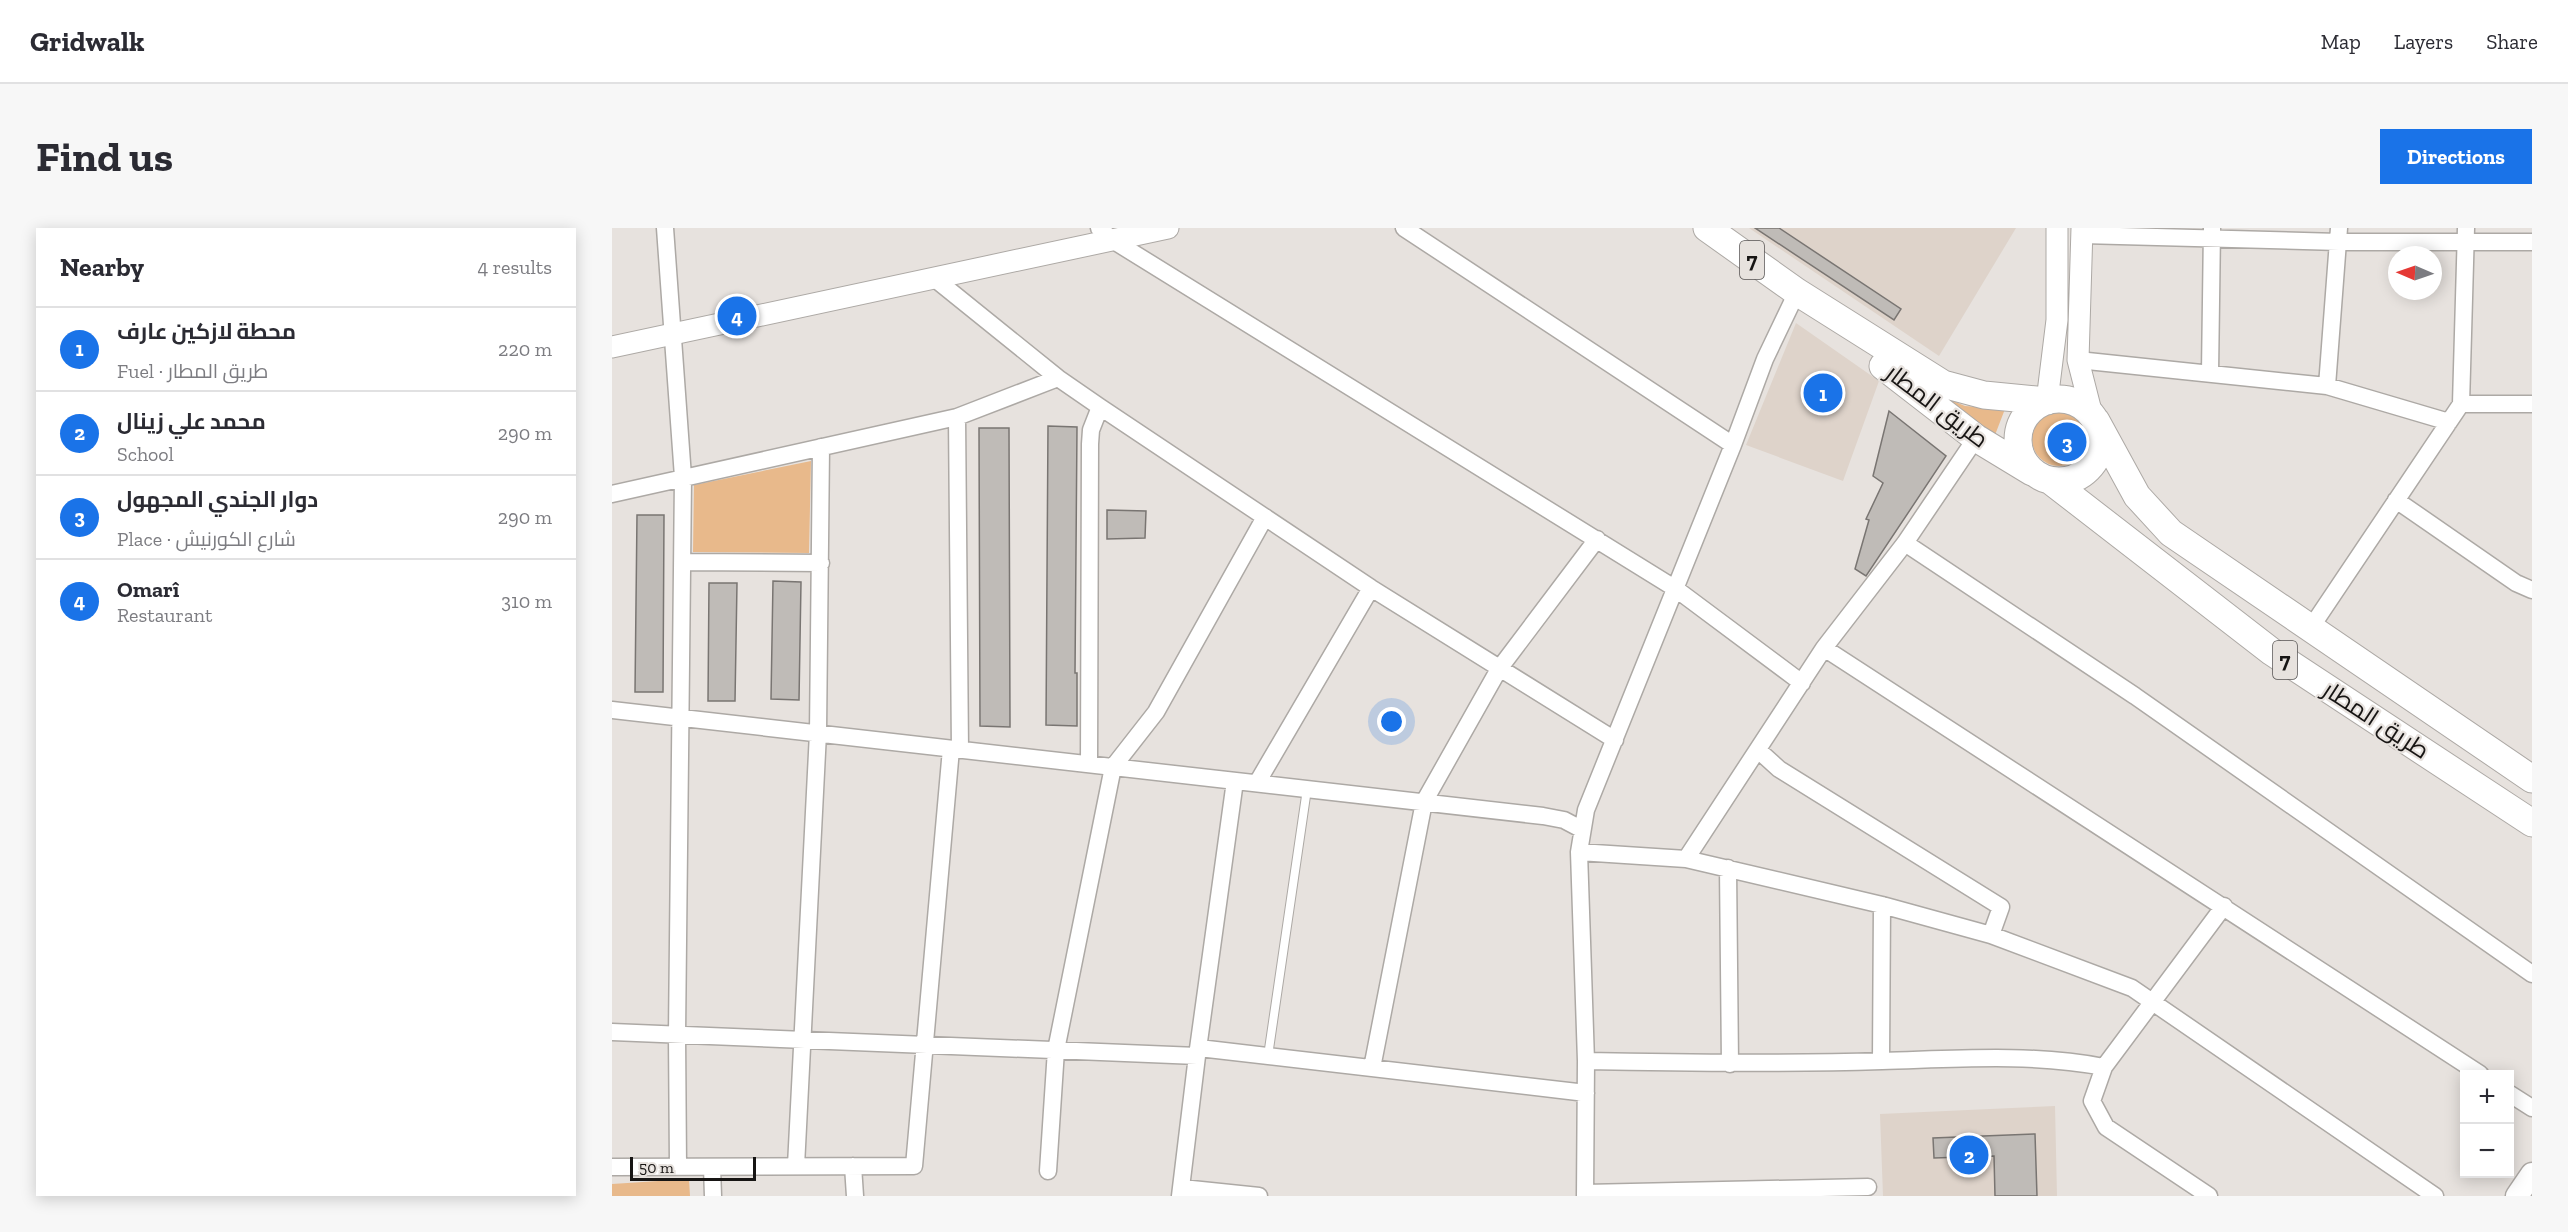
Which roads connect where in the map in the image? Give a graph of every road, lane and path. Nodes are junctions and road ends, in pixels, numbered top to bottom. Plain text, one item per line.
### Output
1 (665, 228) edge
2 (1168, 228) edge
3 (1404, 228) edge
4 (1707, 228) edge
5 (2057, 228) edge
6 (2082, 231) edge
7 (2212, 233) edge
8 (1106, 234) edge
9 (2466, 234) edge
10 (2339, 235) edge
11 (2532, 242) edge
12 (934, 278) junction
13 (1797, 292) junction
14 (1847, 324) junction
15 (671, 333) junction
16 (612, 347) edge
17 (2078, 360) junction
18 (2210, 372) junction
19 (1058, 378) junction
20 (2327, 386) junction
21 (2047, 401) junction
22 (2461, 404) junction
23 (2532, 404) edge
24 (1100, 407) junction
25 (957, 417) junction
26 (2094, 418) junction
27 (2449, 422) junction
28 (1976, 438) junction
29 (1733, 445) junction
30 (821, 447) junction
31 (683, 477) junction
32 (2046, 479) junction
33 (612, 494) edge
34 (2396, 500) junction
35 (1265, 517) junction
36 (1596, 539) junction
37 (1905, 543) junction
38 (682, 562) junction
39 (821, 563) junction
40 (1371, 588) junction
41 (1676, 589) junction
42 (2532, 590) edge
43 (2310, 629) junction
44 (1824, 648) junction
45 (1499, 669) junction
46 (1802, 683) junction
47 (612, 710) edge
48 (681, 718) junction
49 (818, 733) junction
50 (1616, 740) junction
51 (955, 749) junction
52 (1758, 750) junction
53 (1089, 764) junction
54 (1113, 767) junction
55 (2532, 779) edge
56 (1235, 781) junction
57 (1257, 783) junction
58 (1307, 789) junction
59 (1424, 802) junction
60 (2532, 823) edge
61 (1581, 829) junction
62 (1579, 852) junction
63 (1686, 859) junction
64 (1728, 868) junction
65 (1882, 905) junction
66 (2224, 906) junction
67 (1991, 935) junction
68 (2532, 974) edge
69 (2153, 1002) junction
70 (612, 1032) edge
71 (677, 1035) junction
72 (802, 1040) junction
73 (924, 1045) junction
74 (1056, 1050) junction
75 (1198, 1052) junction
76 (1268, 1056) junction
77 (1586, 1061) junction
78 (1881, 1061) junction
79 (1730, 1064) junction
80 (2104, 1067) junction
81 (1372, 1068) junction
82 (2474, 1070) edge
83 (1586, 1093) junction
84 (2514, 1097) edge
85 (2532, 1108) edge
86 (796, 1166) junction
87 (853, 1166) junction
88 (612, 1167) edge
89 (678, 1167) junction
90 (712, 1167) junction
91 (1048, 1171) dead end
92 (2532, 1174) edge
93 (1868, 1187) dead end
94 (1181, 1192) edge
95 (1585, 1195) edge
96 (713, 1196) edge
97 (855, 1196) edge
98 (1258, 1196) edge
99 (2209, 1196) edge
100 (2435, 1196) edge
101 (2517, 1196) edge

1 - 15 street
2 - 8 street
3 - 29 street
4 - 13 highway, طريق المطار / 7
5 - 21 street
6 - 7 street
6 - 17 street
7 - 10 street
7 - 18 street
8 - 12 street
8 - 36 street
9 - 10 street
9 - 11 street
9 - 22 street
10 - 20 street
12 - 15 street
12 - 19 street
13 - 14 highway, طريق المطار / 7
13 - 29 street
14 - 21 highway, طريق المطار / 7
14 - 28 highway, طريق المطار / 7
15 - 16 street
15 - 31 street
17 - 18 street
17 - 26 street
18 - 20 street
19 - 24 street
19 - 25 street
20 - 27 street
21 - 26 highway
21 - 32 highway
22 - 23 street
22 - 27 street
24 - 35 street
24 - 53 street
25 - 30 street
25 - 51 street
26 - 32 highway
26 - 43 highway, 7
27 - 34 street
28 - 32 highway, طريق المطار / 7
28 - 37 street
29 - 41 street
30 - 31 street
30 - 39 street
31 - 33 street
31 - 38 street
32 - 60 highway, طريق المطار / 7
34 - 42 street
34 - 43 street
35 - 40 street
35 - 54 street
36 - 41 street
36 - 45 street
37 - 44 street
37 - 68 street
38 - 39 street
38 - 48 street
39 - 49 street
40 - 45 street
40 - 57 street
41 - 46 street
41 - 50 street
43 - 55 highway, 7
44 - 46 street
44 - 66 street
45 - 50 street
45 - 59 street
46 - 52 street
47 - 48 street
48 - 49 street
48 - 71 street
49 - 51 street
49 - 72 street
50 - 61 street
51 - 53 street
51 - 73 street
52 - 63 street
52 - 67 street
53 - 54 street
54 - 56 street
54 - 74 street
56 - 57 street
56 - 75 street
57 - 58 street
58 - 59 street
58 - 76 lane
59 - 61 street
59 - 81 street
61 - 62 street
62 - 63 street
62 - 77 street
63 - 64 street
64 - 65 street
64 - 79 street
65 - 67 street
65 - 78 street
66 - 69 street
66 - 82 street
67 - 69 street
69 - 80 street
69 - 100 street
70 - 71 street
71 - 72 street
71 - 89 street
72 - 73 street
72 - 86 street
73 - 74 street
73 - 87 street
74 - 75 street
74 - 91 street
75 - 76 street
75 - 94 street
76 - 81 street
77 - 79 street
77 - 83 street
78 - 79 street
78 - 80 street
80 - 99 street
81 - 83 street
83 - 95 street
84 - 85 street
86 - 87 street
86 - 90 street
87 - 97 street
88 - 89 street
89 - 90 street
90 - 96 street
92 - 101 main road
93 - 95 street
94 - 98 street

